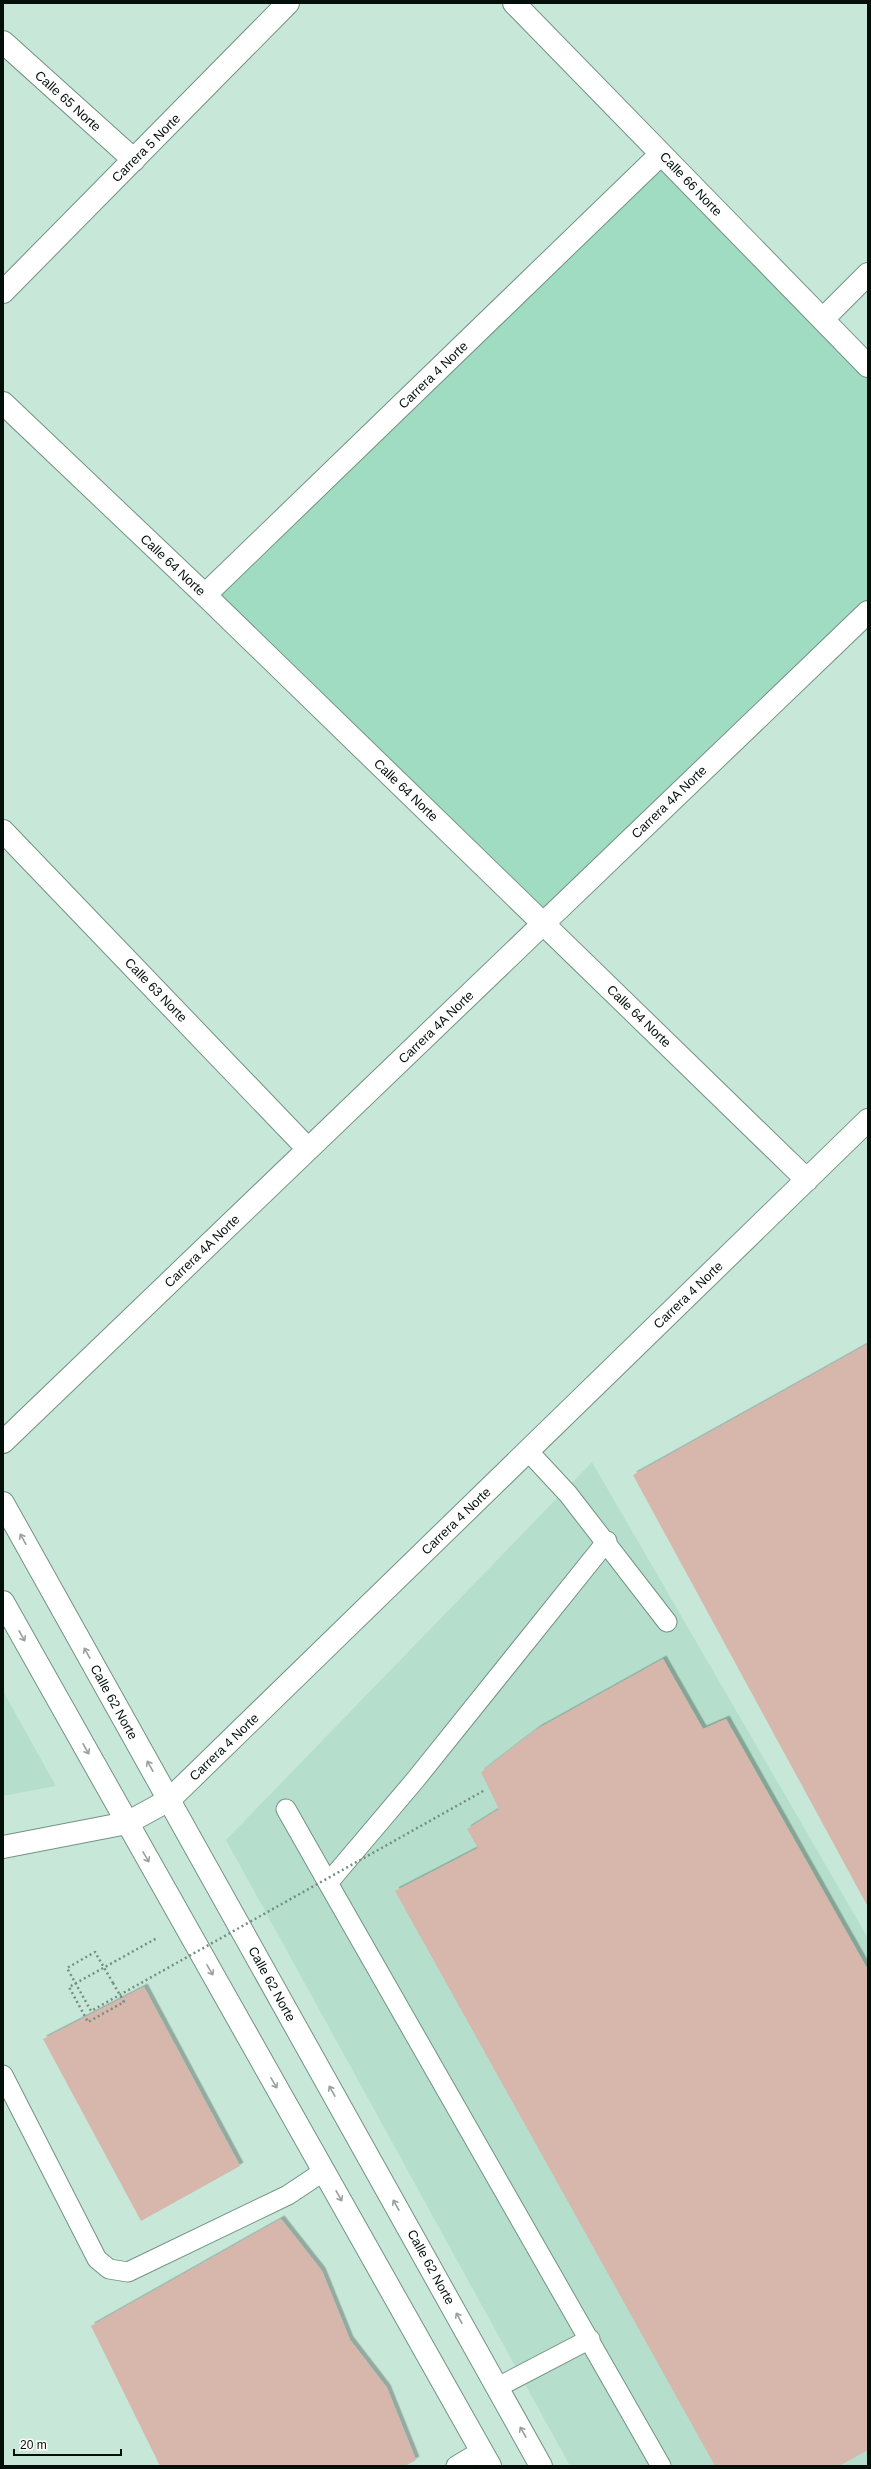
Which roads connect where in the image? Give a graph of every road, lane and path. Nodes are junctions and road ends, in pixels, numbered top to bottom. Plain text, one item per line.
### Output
1 (288, 3) edge
2 (514, 3) edge
3 (3, 42) edge
4 (661, 154) junction
5 (134, 160) junction
6 (868, 274) edge
7 (3, 292) edge
8 (823, 319) junction
9 (868, 366) edge
10 (3, 404) edge
11 (205, 595) junction
12 (868, 612) edge
13 (3, 831) edge
14 (543, 923) junction
15 (868, 1120) edge
16 (308, 1149) junction
17 (807, 1180) junction
18 (3, 1442) edge
19 (528, 1451) junction
20 (3, 1503) edge
21 (607, 1541) junction
22 (3, 1602) edge
23 (667, 1622) dead end
24 (485, 1790) dead end
25 (169, 1800) junction
26 (286, 1809) dead end
27 (127, 1823) junction
28 (3, 1847) edge
29 (328, 1883) junction
30 (157, 1938) dead end
31 (3, 2075) edge
32 (324, 2171) junction
33 (590, 2339) junction
34 (498, 2387) junction
35 (486, 2459) edge
36 (456, 2466) edge
37 (541, 2466) edge
38 (661, 2466) edge

1 - 5 street, Carrera 5 Norte
2 - 4 street, Calle 66 Norte
3 - 5 street, Calle 65 Norte
4 - 8 street, Calle 66 Norte
4 - 11 street, Carrera 4 Norte
5 - 7 street, Carrera 5 Norte
6 - 8 street
8 - 9 street, Calle 66 Norte
10 - 11 street, Calle 64 Norte
11 - 14 street, Calle 64 Norte
12 - 14 street, Carrera 4A Norte
13 - 16 street, Calle 63 Norte
14 - 16 street, Carrera 4A Norte
14 - 17 street, Calle 64 Norte
15 - 17 street, Carrera 4 Norte
16 - 18 street, Carrera 4A Norte
17 - 19 street, Carrera 4 Norte
19 - 21 lane
19 - 25 street, Carrera 4 Norte
25 -> 20 street, Calle 62 Norte
21 - 23 lane
21 - 29 lane
22 -> 27 street
24 - 30 path, bridge
25 - 27 street, Carrera 4 Norte
34 -> 25 street, Calle 62 Norte
26 - 29 lane
27 - 28 street, Carrera 4 Norte
27 -> 32 street
29 - 33 lane
31 - 32 lane
32 -> 35 street
33 - 34 lane
33 - 38 lane
37 -> 34 street, Calle 62 Norte
35 - 36 lane

